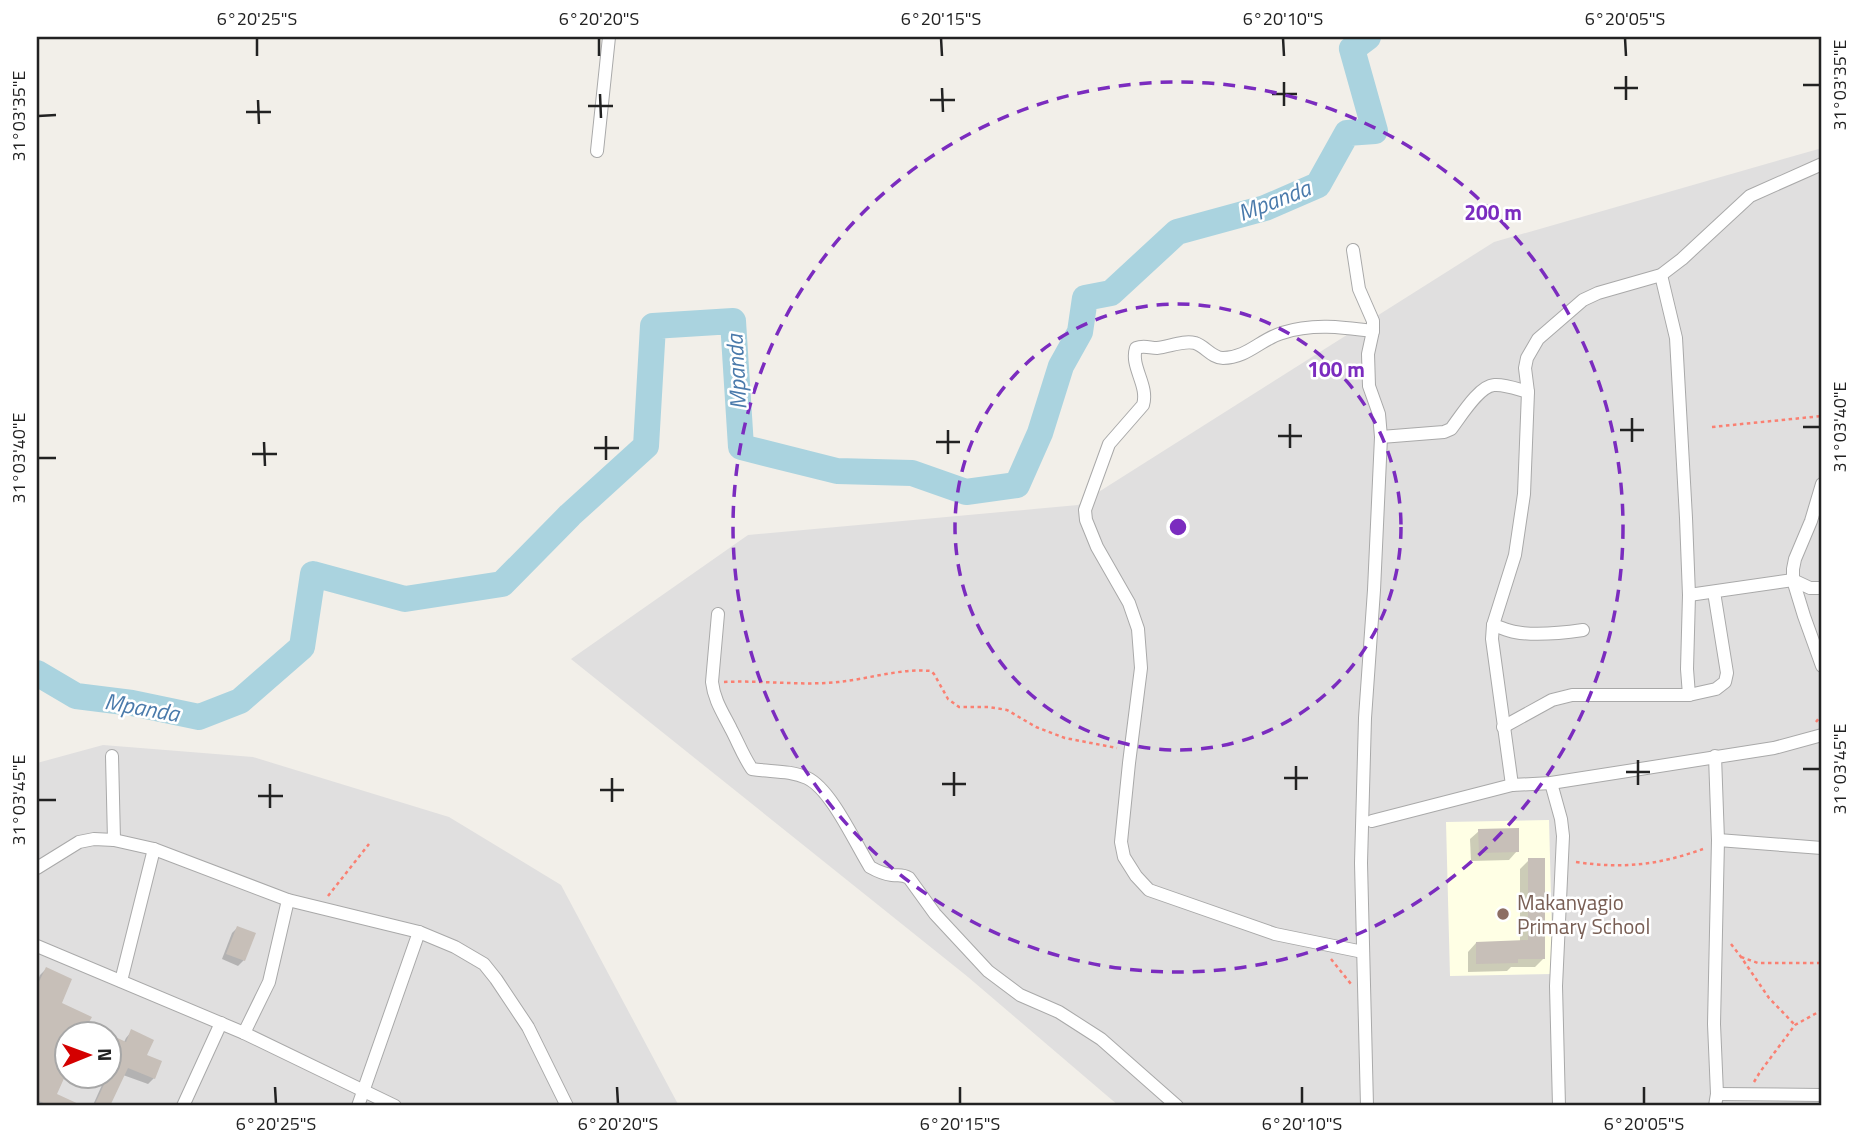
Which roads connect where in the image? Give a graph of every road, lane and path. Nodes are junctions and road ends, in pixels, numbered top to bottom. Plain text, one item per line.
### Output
1 (609, 37) edge
2 (597, 151) dead end
3 (1822, 164) edge
4 (1353, 250) dead end
5 (1661, 275) junction
6 (1373, 331) junction
7 (1528, 392) junction
8 (1822, 416) edge
9 (1713, 427) dead end
10 (1381, 437) junction
11 (1822, 484) edge
12 (1794, 580) junction
13 (1822, 588) edge
14 (1714, 592) junction
15 (1689, 595) junction
16 (718, 614) dead end
17 (1493, 625) junction
18 (1583, 630) dead end
19 (1822, 666) edge
20 (712, 682) junction
21 (1689, 695) junction
22 (1503, 727) junction
23 (1822, 736) edge
24 (1130, 750) junction
25 (112, 755) dead end
26 (1715, 756) junction
27 (1551, 783) junction
28 (1512, 785) junction
29 (1372, 821) dead end
30 (114, 839) junction
31 (1718, 842) junction
32 (369, 844) dead end
33 (1822, 848) edge
34 (154, 849) junction
35 (1562, 860) junction
36 (37, 867) edge
37 (288, 900) junction
38 (323, 908) junction
39 (1717, 929) junction
40 (419, 932) junction
41 (1318, 943) junction
42 (37, 946) edge
43 (1363, 952) junction
44 (1741, 957) junction
45 (1822, 963) edge
46 (121, 981) junction
47 (1364, 1000) junction
48 (1822, 1010) edge
49 (221, 1023) junction
50 (1795, 1025) junction
51 (244, 1033) junction
52 (365, 1092) junction
53 (1747, 1094) junction
54 (1822, 1095) edge
55 (1716, 1100) edge
56 (183, 1106) edge
57 (358, 1106) edge
58 (395, 1106) edge
59 (567, 1106) edge
60 (1177, 1106) edge
61 (1367, 1106) edge
62 (1559, 1106) edge

1 - 2 street
3 - 5 street
4 - 6 street
5 - 7 street
5 - 15 street
6 - 10 street
6 - 24 street
7 - 10 street
7 - 17 street
8 - 9 path
10 - 43 street
11 - 12 street
12 - 13 street
12 - 14 street
12 - 19 street
14 - 15 street
14 - 21 street
15 - 21 street
16 - 20 street
17 - 18 street
17 - 22 street
20 - 24 path
20 - 60 street
21 - 22 street
22 - 28 street
23 - 26 street
24 - 41 street
25 - 30 street
26 - 27 street
26 - 31 street
27 - 28 street
27 - 35 street
28 - 29 street
30 - 34 street
30 - 36 street
31 - 33 street
31 - 35 path
31 - 39 street
32 - 38 path
34 - 37 street
34 - 46 street
35 - 62 street
37 - 38 street
37 - 51 street
38 - 40 street
39 - 44 path
39 - 55 street
40 - 52 street
40 - 59 street
41 - 43 street
41 - 47 path
42 - 46 street
43 - 47 street
44 - 45 path
44 - 50 path
46 - 49 street
47 - 61 street
48 - 50 path
49 - 51 street
49 - 56 street
50 - 53 path
51 - 52 street
52 - 57 street
52 - 58 street
53 - 54 street
53 - 55 street

